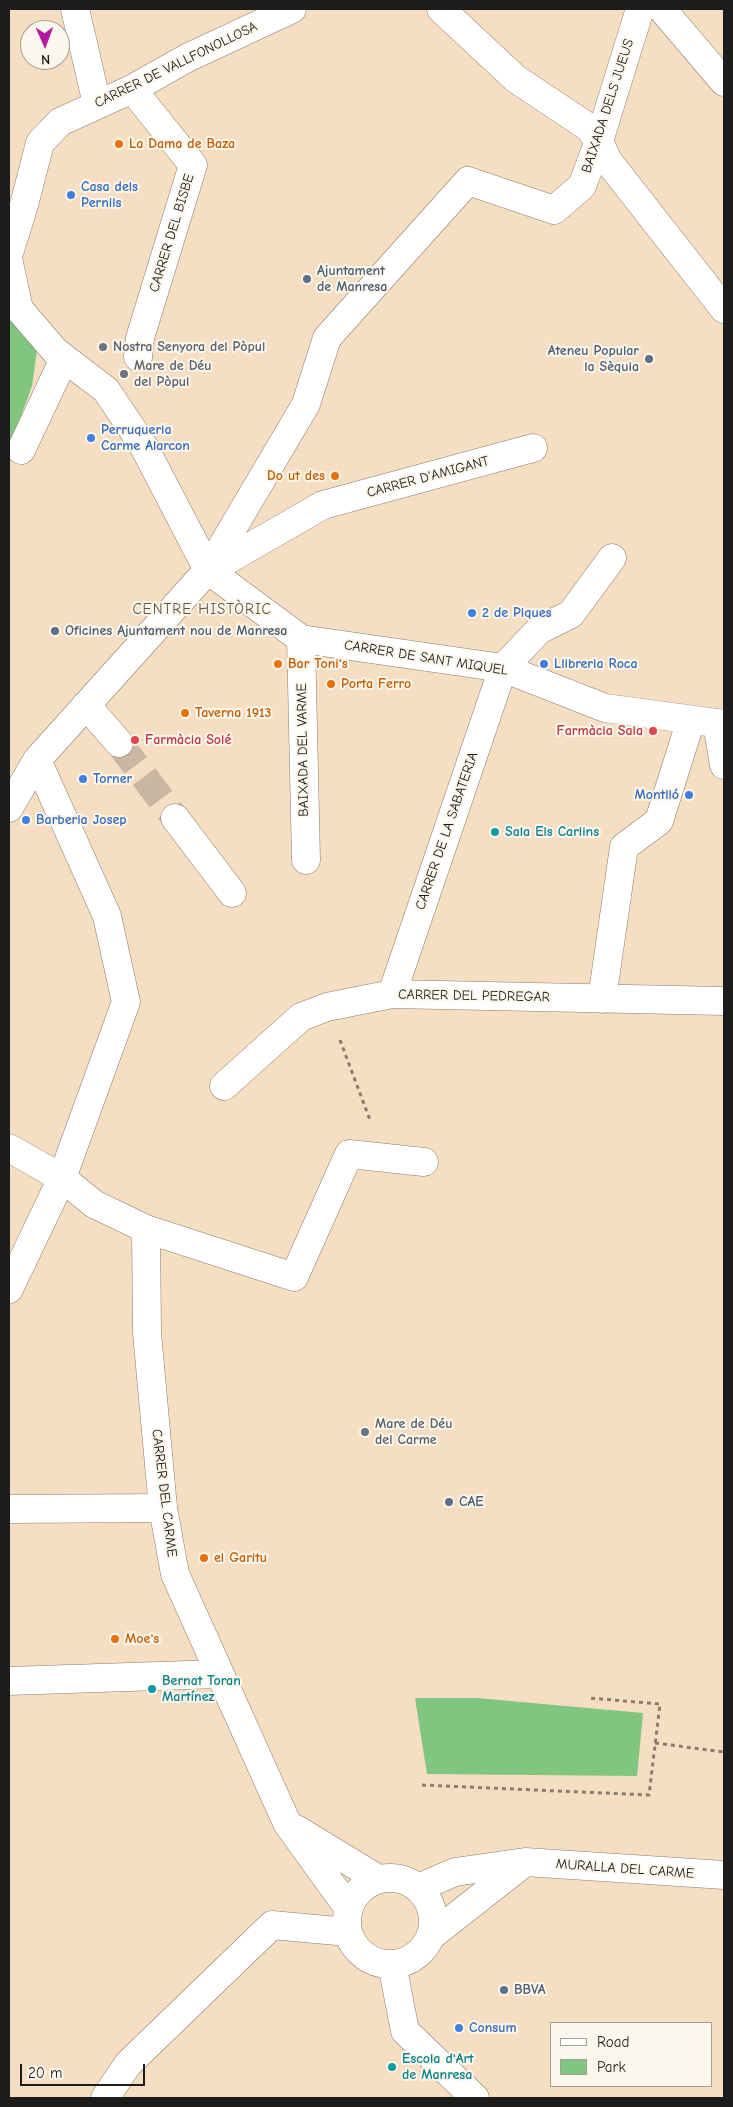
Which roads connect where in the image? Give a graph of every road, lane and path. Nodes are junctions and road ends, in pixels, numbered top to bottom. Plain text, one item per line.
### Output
1 (75, 9) edge
2 (292, 9) edge
3 (441, 9) edge
4 (640, 9) edge
5 (662, 9) edge
6 (724, 82) edge
7 (132, 88) junction
8 (97, 104) junction
9 (600, 141) junction
10 (16, 206) edge
11 (9, 253) edge
12 (9, 263) edge
13 (724, 309) edge
14 (139, 347) dead end
15 (64, 358) junction
16 (533, 448) dead end
17 (21, 450) dead end
18 (612, 558) dead end
19 (208, 570) junction
20 (301, 639) junction
21 (503, 668) junction
22 (86, 705) junction
23 (711, 722) edge
24 (119, 743) tunnel mouth
25 (37, 760) junction
26 (724, 765) edge
27 (9, 808) edge
28 (175, 818) tunnel mouth
29 (306, 860) dead end
30 (232, 893) dead end
31 (392, 994) junction
32 (602, 999) junction
33 (724, 1001) edge
34 (327, 1007) junction
35 (224, 1086) dead end
36 (9, 1148) edge
37 (384, 1158) junction
38 (424, 1162) dead end
39 (62, 1178) junction
40 (146, 1228) junction
41 (9, 1289) edge
42 (163, 1508) junction
43 (9, 1509) edge
44 (219, 1674) junction
45 (9, 1681) edge
46 (589, 1698) dead end
47 (655, 1743) junction
48 (724, 1752) edge
49 (422, 1785) dead end
50 (287, 1823) junction
51 (525, 1862) junction
52 (724, 1875) edge
53 (378, 1879) junction
54 (418, 1888) junction
55 (348, 1921) junction
56 (431, 1936) junction
57 (392, 1964) junction
58 (105, 2098) edge
59 (475, 2098) edge

1 - 8 street
2 - 7 street, CARRER DE VALLFONOLLOSA
3 - 9 street
4 - 9 street, BAIXADA DELS JUEUS
5 - 6 street
7 - 8 street, CARRER DE VALLFONOLLOSA
7 - 14 street, CARRER DEL BISBE
8 - 10 street, CARRER DE VALLFONOLLOSA
9 - 13 street
9 - 19 street, BAIXADA DELS JUEUS
10 - 11 street
12 - 15 street
15 - 17 street
15 - 19 street
16 - 19 street, CARRER D'AMIGANT
18 - 21 street
19 - 20 street
19 - 22 street
20 - 21 street, CARRER DE SANT MIQUEL
20 - 29 street, BAIXADA DEL VARME
21 - 23 street, CARRER DE SANT MIQUEL
21 - 31 street, CARRER DE LA SABATERIA
22 - 24 street
22 - 25 street
23 - 26 street
23 - 32 street
25 - 27 street
25 - 39 street
28 - 30 street
31 - 32 street, CARRER DEL PEDREGAR
31 - 34 street, CARRER DEL PEDREGAR
32 - 33 street, CARRER DEL PEDREGAR
34 - 35 street, CARRER DEL PEDREGAR
34 - 37 path
36 - 39 street
37 - 38 street
37 - 40 street
39 - 40 street
39 - 41 street
40 - 42 street, CARRER DEL CARME
42 - 43 street
42 - 44 street, CARRER DEL CARME
44 - 45 street
44 - 50 street, CARRER DEL CARME
46 - 47 path
47 - 48 path
47 - 49 path
50 - 53 street
50 - 55 street, CARRER DEL CARME
51 - 52 street, MURALLA DEL CARME
51 - 54 street, MURALLA DEL CARME
51 - 56 street
53 - 54 street
53 - 55 street
54 - 56 street
55 - 57 street
55 - 58 street
56 - 57 street
57 - 59 street

